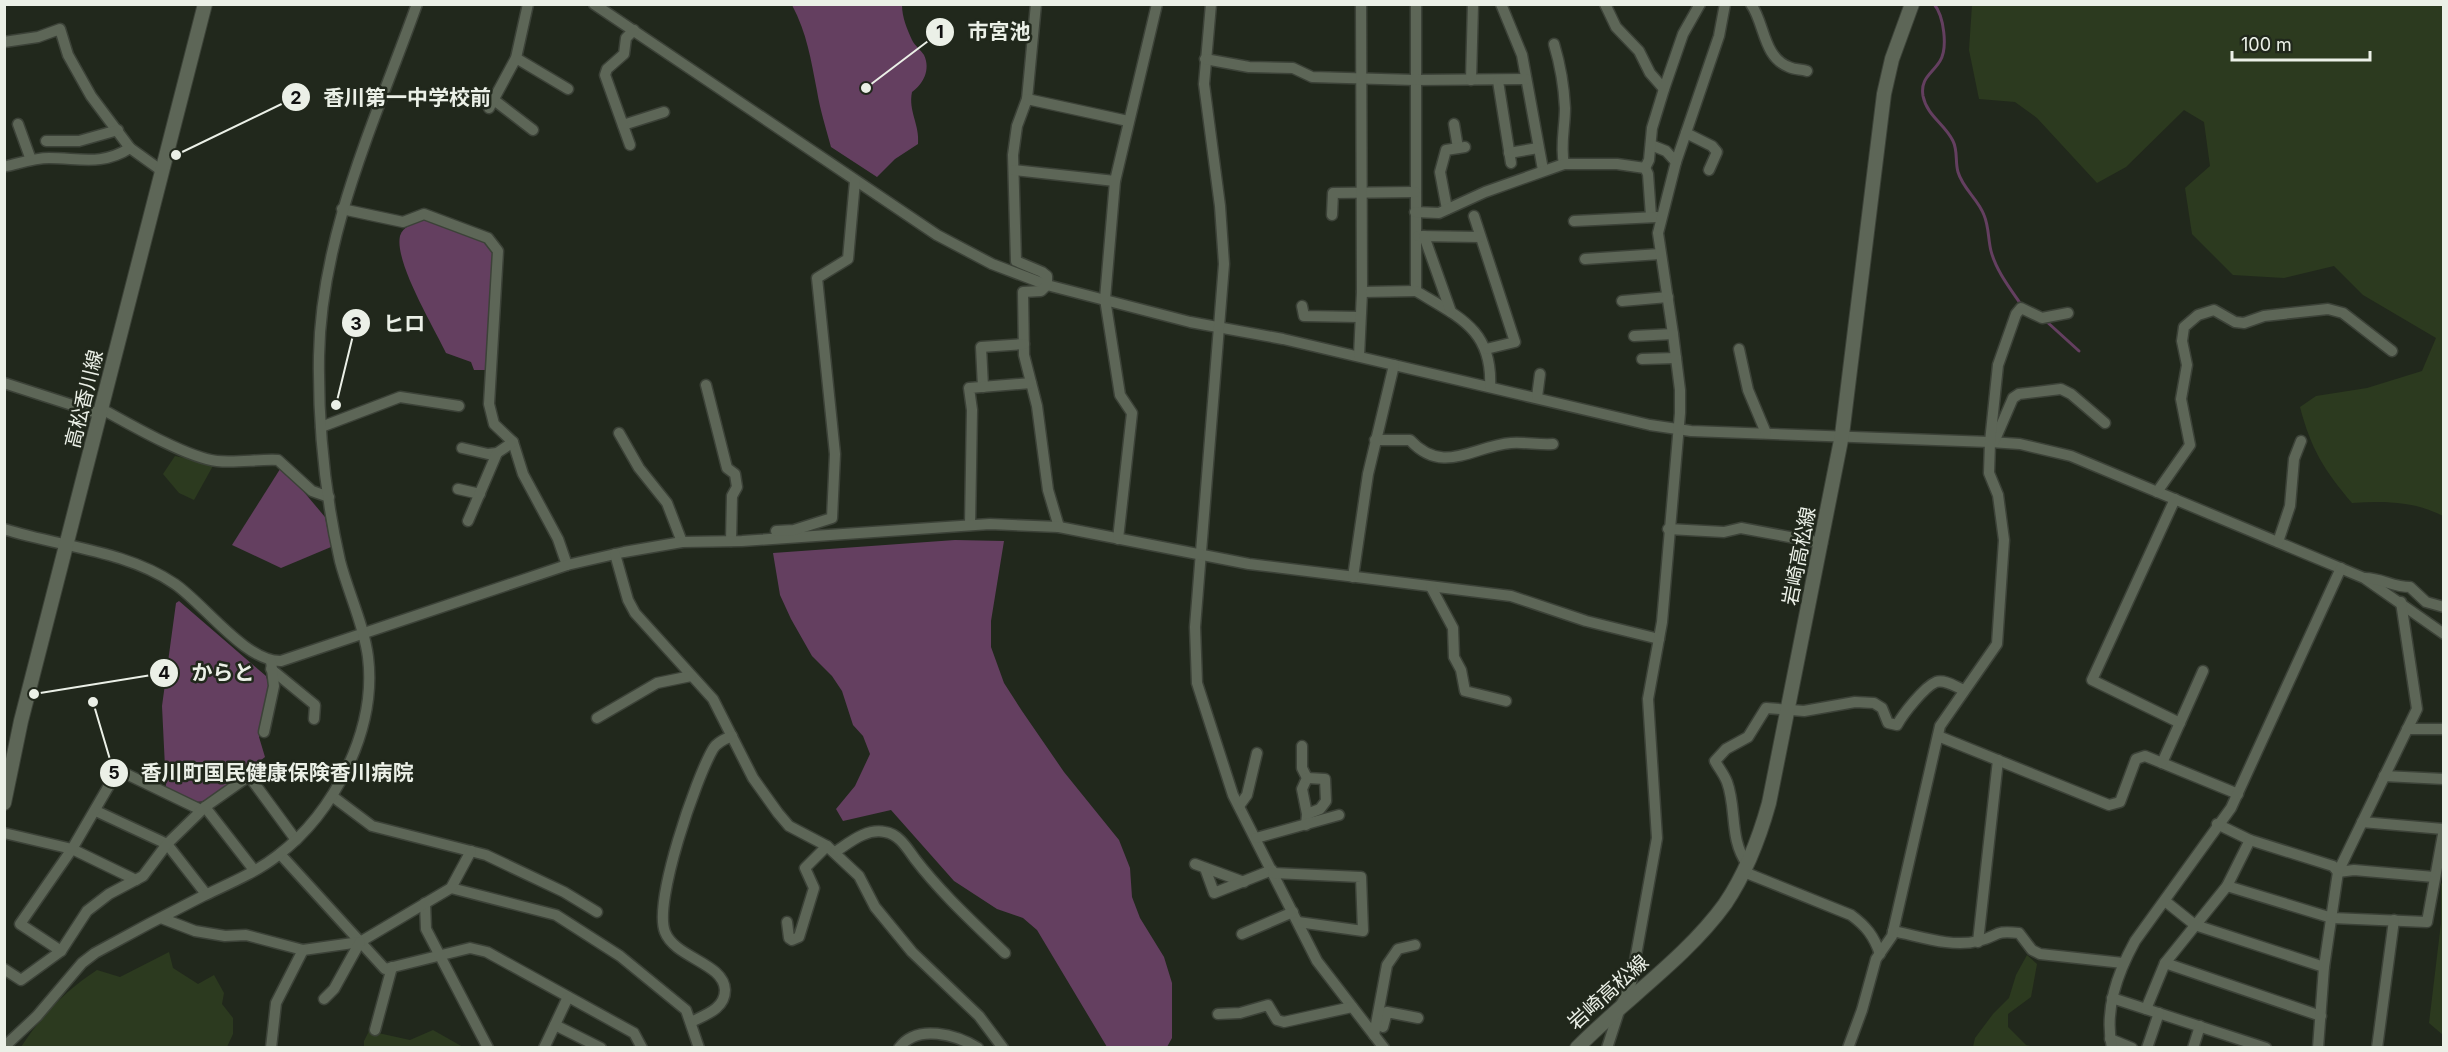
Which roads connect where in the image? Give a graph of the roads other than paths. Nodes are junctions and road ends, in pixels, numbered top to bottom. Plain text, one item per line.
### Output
1 (205, 4) edge
2 (417, 4) edge
3 (528, 4) edge
4 (594, 4) edge
5 (1036, 4) edge
6 (1157, 4) edge
7 (1211, 4) edge
8 (1361, 4) edge
9 (1416, 4) edge
10 (1473, 4) edge
11 (1501, 4) edge
12 (1605, 4) edge
13 (1700, 4) edge
14 (1725, 4) edge
15 (1751, 4) edge
16 (1912, 4) edge
17 (634, 30) junction
18 (4, 42) edge
19 (1554, 44) dead end
20 (516, 58) junction
21 (1205, 59) junction
22 (1808, 71) dead end
23 (1360, 78) junction
24 (1526, 79) junction
25 (1415, 80) junction
26 (1471, 80) junction
27 (1498, 81) junction
28 (568, 89) dead end
29 (1664, 89) junction
30 (1027, 99) junction
31 (664, 112) dead end
32 (1128, 121) junction
33 (18, 124) dead end
34 (1454, 124) dead end
35 (623, 125) junction
36 (118, 130) junction
37 (533, 130) dead end
38 (1686, 133) junction
39 (45, 141) dead end
40 (630, 145) dead end
41 (1651, 145) junction
42 (130, 148) junction
43 (1538, 148) junction
44 (31, 160) junction
45 (1676, 162) junction
46 (1564, 164) junction
47 (7, 166) dead end
48 (1645, 168) junction
49 (1014, 170) junction
50 (1543, 170) junction
51 (1709, 170) dead end
52 (162, 171) junction
53 (855, 181) junction
54 (1115, 181) junction
55 (1361, 192) junction
56 (1415, 192) junction
57 (1448, 208) junction
58 (342, 209) junction
59 (1415, 212) junction
60 (1332, 215) dead end
61 (1474, 216) dead end
62 (1655, 217) junction
63 (1574, 221) dead end
64 (1420, 236) junction
65 (1480, 237) junction
66 (1660, 254) junction
67 (1585, 259) dead end
68 (1047, 285) junction
69 (1416, 291) junction
70 (1362, 292) junction
71 (1668, 297) junction
72 (1105, 298) junction
73 (1622, 301) dead end
74 (1302, 306) dead end
75 (1451, 312) junction
76 (2068, 313) dead end
77 (1360, 317) junction
78 (1220, 329) junction
79 (1673, 334) junction
80 (1634, 336) dead end
81 (1024, 344) junction
82 (1486, 349) junction
83 (1740, 349) dead end
84 (2392, 351) dead end
85 (1359, 356) junction
86 (1676, 358) junction
87 (1642, 359) dead end
88 (1394, 365) junction
89 (1540, 374) dead end
90 (4, 383) edge
91 (1031, 383) junction
92 (706, 385) dead end
93 (983, 387) junction
94 (1490, 387) junction
95 (1537, 397) junction
96 (459, 406) dead end
97 (101, 411) junction
98 (2105, 423) dead end
99 (321, 427) junction
100 (1678, 430) junction
101 (618, 433) dead end
102 (1766, 433) junction
103 (1842, 435) junction
104 (1375, 440) junction
105 (2301, 441) dead end
106 (513, 442) junction
107 (1992, 442) junction
108 (1553, 444) dead end
109 (462, 448) dead end
110 (496, 453) junction
111 (458, 489) dead end
112 (2157, 492) junction
113 (480, 494) junction
114 (329, 497) junction
115 (2175, 499) junction
116 (468, 521) dead end
117 (970, 525) junction
118 (1059, 527) junction
119 (4, 529) edge
120 (1668, 529) junction
121 (1118, 539) junction
122 (737, 541) junction
123 (682, 542) junction
124 (2278, 542) junction
125 (1822, 543) junction
126 (67, 546) junction
127 (615, 554) junction
128 (1200, 556) junction
129 (567, 565) junction
130 (2341, 568) junction
131 (1353, 577) junction
132 (2364, 578) junction
133 (1431, 587) junction
134 (2401, 602) junction
135 (2444, 607) edge
136 (2444, 633) edge
137 (362, 634) junction
138 (1659, 639) junction
139 (271, 665) junction
140 (2203, 671) dead end
141 (691, 676) junction
142 (1964, 690) junction
143 (1506, 701) dead end
144 (1788, 708) junction
145 (314, 718) dead end
146 (597, 718) dead end
147 (2180, 723) junction
148 (2407, 729) junction
149 (2444, 729) edge
150 (264, 732) dead end
151 (732, 736) junction
152 (1938, 736) junction
153 (1302, 746) dead end
154 (1257, 753) dead end
155 (1998, 760) junction
156 (2162, 764) junction
157 (2384, 776) junction
158 (1307, 778) junction
159 (2444, 778) edge
160 (2238, 794) junction
161 (332, 796) junction
162 (4, 804) edge
163 (1239, 806) junction
164 (203, 808) junction
165 (96, 811) junction
166 (1339, 815) dead end
167 (1307, 819) junction
168 (2362, 822) junction
169 (2217, 824) junction
170 (2443, 829) edge
171 (4, 833) edge
172 (1256, 838) junction
173 (296, 840) junction
174 (2250, 840) junction
175 (167, 844) junction
176 (72, 849) junction
177 (831, 849) junction
178 (471, 850) junction
179 (280, 854) junction
180 (1745, 868) junction
181 (254, 870) junction
182 (1272, 871) junction
183 (2338, 872) junction
184 (2434, 877) junction
185 (136, 880) junction
186 (1244, 882) junction
187 (2227, 886) junction
188 (451, 888) junction
189 (206, 894) junction
190 (2165, 901) junction
191 (425, 903) junction
192 (597, 912) dead end
193 (1295, 917) junction
194 (161, 918) junction
195 (2332, 918) junction
196 (2394, 920) junction
197 (787, 922) dead end
198 (2195, 925) junction
199 (1893, 931) junction
200 (1242, 934) dead end
201 (360, 942) junction
202 (1978, 942) junction
203 (1415, 945) dead end
204 (303, 950) junction
205 (61, 951) junction
206 (1005, 953) dead end
207 (440, 954) junction
208 (1880, 954) junction
209 (2123, 963) junction
210 (2165, 963) junction
211 (392, 967) junction
212 (2324, 967) junction
213 (4, 969) edge
214 (568, 997) junction
215 (2112, 998) junction
216 (324, 999) dead end
217 (1621, 1005) junction
218 (1352, 1007) junction
219 (2146, 1009) junction
220 (2159, 1013) junction
221 (1218, 1014) dead end
222 (2321, 1016) junction
223 (1418, 1018) dead end
224 (691, 1022) junction
225 (555, 1025) junction
226 (2200, 1026) junction
227 (375, 1030) dead end
228 (21, 1031) junction
229 (1379, 1041) edge
230 (2111, 1043) edge
231 (2236, 1043) edge
232 (4, 1047) edge
233 (15, 1047) edge
234 (271, 1047) edge
235 (488, 1047) edge
236 (544, 1047) edge
237 (601, 1047) edge
238 (642, 1047) edge
239 (699, 1047) edge
240 (899, 1047) edge
241 (978, 1047) edge
242 (1003, 1047) edge
243 (1577, 1047) edge
244 (1607, 1047) edge
245 (1848, 1047) edge
246 (2132, 1047) edge
247 (2147, 1047) edge
248 (2193, 1047) edge
249 (2266, 1047) edge
250 (2318, 1047) edge
251 (2376, 1047) edge

1 - 52 main road, 高松香川線
2 - 58 street
3 - 20 street
4 - 17 street
5 - 30 street
6 - 32 street
7 - 21 street
8 - 23 street
9 - 25 street
10 - 26 street
11 - 24 street
12 - 29 street
13 - 29 street
14 - 38 street
15 - 22 street
16 - 103 main road, 岩崎高松線
17 - 35 street
17 - 53 street
18 - 36 street
19 - 46 street
20 - 28 street
20 - 37 street
21 - 23 street
21 - 78 street
23 - 25 street
23 - 55 street
24 - 27 street
24 - 43 street
25 - 26 street
25 - 56 street
26 - 27 street
27 - 43 street
29 - 41 street
30 - 32 street
30 - 49 street
31 - 35 street
32 - 54 street
33 - 44 street
34 - 57 street
35 - 40 street
36 - 39 street
36 - 42 street
38 - 45 street
38 - 51 street
41 - 45 street
41 - 48 street
42 - 44 street
42 - 52 street
43 - 50 street
44 - 47 street
45 - 62 street
46 - 48 street
46 - 50 street
48 - 62 street
49 - 54 street
49 - 68 street
50 - 57 street
52 - 97 main road, 高松香川線
53 - 68 street
53 - 122 street
54 - 72 street
55 - 56 street
55 - 60 street
55 - 70 street
56 - 59 street
57 - 59 street
58 - 99 street
58 - 106 street
59 - 64 street
61 - 65 street
62 - 63 street
62 - 66 street
64 - 65 street
64 - 69 street
64 - 75 street
65 - 82 street
66 - 67 street
66 - 71 street
68 - 72 street
68 - 81 street
69 - 70 street
69 - 75 street
70 - 77 street
71 - 73 street
71 - 79 street
72 - 78 street
72 - 121 street
74 - 77 street
75 - 82 street
76 - 107 street
77 - 85 street
78 - 85 street
78 - 128 street
79 - 80 street
79 - 86 street
81 - 91 street
81 - 93 street
82 - 94 street
83 - 102 street
84 - 112 street
85 - 88 street
86 - 87 street
86 - 100 street
88 - 94 street
88 - 104 street
89 - 95 street
90 - 97 street
91 - 93 street
91 - 118 street
92 - 122 street
93 - 117 street
94 - 95 street
95 - 100 street
96 - 99 street
97 - 114 street
97 - 126 main road, 高松香川線
98 - 107 street
99 - 114 street
100 - 102 street
100 - 120 street
101 - 123 street
102 - 103 street
103 - 107 street
103 - 125 main road, 岩崎高松線
104 - 108 street
104 - 131 street
105 - 124 street
106 - 110 street
106 - 129 street
107 - 112 street
107 - 142 street
109 - 110 street
110 - 113 street
111 - 113 street
112 - 115 street
113 - 116 street
114 - 137 street
115 - 124 street
115 - 147 street
117 - 118 street
117 - 122 street
118 - 121 street
119 - 126 street
120 - 125 street
120 - 138 street
121 - 128 street
122 - 123 street
123 - 127 street
124 - 130 street
125 - 144 main road, 岩崎高松線
126 - 139 street
126 - 162 main road, 高松香川線
127 - 129 street
127 - 141 street
128 - 131 street
128 - 163 street
129 - 137 street
130 - 132 street
130 - 160 street
131 - 133 street
132 - 134 street
132 - 135 street
133 - 138 street
133 - 143 street
134 - 136 street
134 - 148 street
137 - 139 street
137 - 161 street
138 - 217 street
139 - 145 street
139 - 150 street
140 - 147 street
141 - 146 street
141 - 151 street
142 - 144 street
142 - 152 street
144 - 180 main road, 岩崎高松線
144 - 180 street
147 - 156 street
148 - 149 street
148 - 157 street
151 - 177 street
151 - 224 street
152 - 155 street
152 - 199 street
153 - 158 street
154 - 163 street
155 - 156 street
155 - 202 street
156 - 160 street
157 - 159 street
157 - 168 street
158 - 167 street
158 - 167 street
160 - 169 street
161 - 173 street
161 - 178 street
163 - 172 street
164 - 165 street
164 - 173 street
164 - 175 street
164 - 181 street
165 - 175 street
165 - 176 street
166 - 167 street
167 - 172 street
168 - 170 street
168 - 183 street
169 - 174 street
169 - 190 street
170 - 184 street
171 - 176 street
172 - 182 street
173 - 179 street
174 - 183 street
174 - 187 street
175 - 185 street
175 - 189 street
176 - 185 street
176 - 205 street
177 - 197 street
177 - 206 street
177 - 242 street
178 - 188 street
178 - 192 street
179 - 181 street
179 - 201 street
180 - 208 street
180 - 217 main road, 岩崎高松線
181 - 189 street
182 - 186 street
182 - 193 street
182 - 193 street
183 - 184 street
183 - 195 street
184 - 196 street
185 - 205 street
186 - 186 street
187 - 195 street
187 - 198 street
188 - 191 street
188 - 224 street
189 - 194 street
190 - 198 street
190 - 209 street
191 - 201 street
191 - 207 street
193 - 200 street
193 - 218 street
194 - 204 street
194 - 228 street
195 - 196 street
195 - 212 street
196 - 251 street
198 - 210 street
198 - 212 street
199 - 202 street
199 - 208 street
201 - 204 street
201 - 211 street
201 - 216 street
202 - 209 street
203 - 229 street
204 - 234 street
205 - 213 street
207 - 211 street
207 - 214 street
207 - 235 street
208 - 245 street
209 - 215 street
210 - 219 street
210 - 222 street
211 - 227 street
212 - 222 street
214 - 225 street
214 - 238 street
215 - 219 street
215 - 230 street
217 - 243 main road, 岩崎高松線
217 - 244 street
218 - 221 street
218 - 229 street
219 - 220 street
220 - 226 street
220 - 247 street
222 - 250 street
223 - 229 street
224 - 239 street
225 - 236 street
225 - 237 street
226 - 231 street
226 - 248 street
228 - 232 street
228 - 233 street
230 - 246 street
231 - 249 street
240 - 241 street

